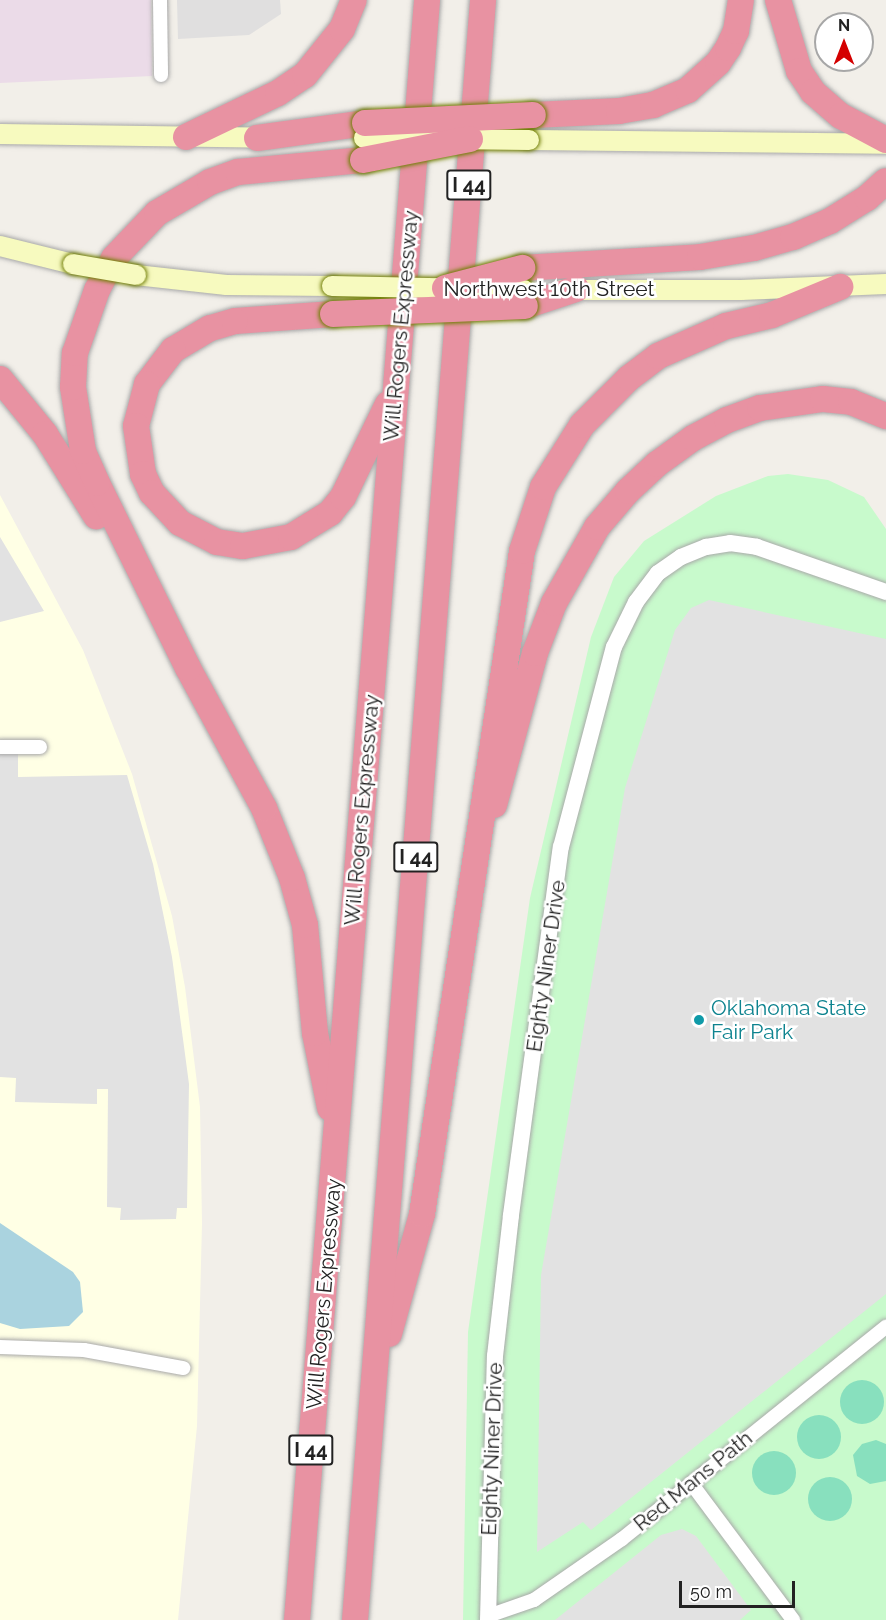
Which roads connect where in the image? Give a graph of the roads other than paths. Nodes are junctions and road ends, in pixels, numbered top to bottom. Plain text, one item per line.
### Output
1 (160, 0) edge
2 (354, 0) edge
3 (427, 0) edge
4 (483, 0) edge
5 (502, 0) edge
6 (741, 0) edge
7 (778, 0) edge
8 (480, 48) junction
9 (161, 75) dead end
10 (0, 134) edge
11 (186, 137) junction
12 (257, 138) joint
13 (470, 139) joint
14 (364, 140) junction
15 (875, 140) edge
16 (886, 181) edge
17 (0, 246) edge
18 (886, 284) edge
19 (840, 287) junction
20 (445, 288) joint
21 (524, 288) junction
22 (576, 290) joint
23 (0, 379) edge
24 (396, 387) junction
25 (886, 416) edge
26 (886, 592) edge
27 (188, 668) junction
28 (0, 747) edge
29 (40, 747) dead end
30 (475, 856) junction
31 (336, 1139) junction
32 (886, 1327) edge
33 (0, 1347) edge
34 (183, 1368) dead end
35 (373, 1392) junction
36 (691, 1483) junction
37 (488, 1618) edge
38 (297, 1620) edge
39 (355, 1620) edge
40 (794, 1620) edge

1 - 9 street
2 - 11 highway
3 - 24 highway, Will Rogers Expressway / I 44
4 - 8 highway, I 44
5 - 8 highway
6 - 14 highway, bridge
7 - 15 highway
8 - 35 highway, I 44
10 - 11 main road
11 - 12 main road
12 - 14 highway
13 - 14 highway, bridge
13 - 15 main road, bridge
14 - 27 highway
16 - 21 highway
17 - 20 main road, Northwest 10th Street, bridge
18 - 19 main road, Northwest 10th Street
19 - 22 main road, Northwest 10th Street
19 - 30 highway
20 - 21 highway, bridge
21 - 22 highway
21 - 24 highway, bridge
23 - 27 highway
24 - 31 highway, Will Rogers Expressway / I 44
25 - 30 highway
26 - 37 street, Eighty Niner Drive
27 - 31 highway
28 - 29 street
30 - 35 highway
31 - 38 highway, Will Rogers Expressway / I 44
32 - 36 street, Red Mans Path
33 - 34 street
35 - 39 highway, I 44
36 - 37 street, Red Mans Path
36 - 40 street

